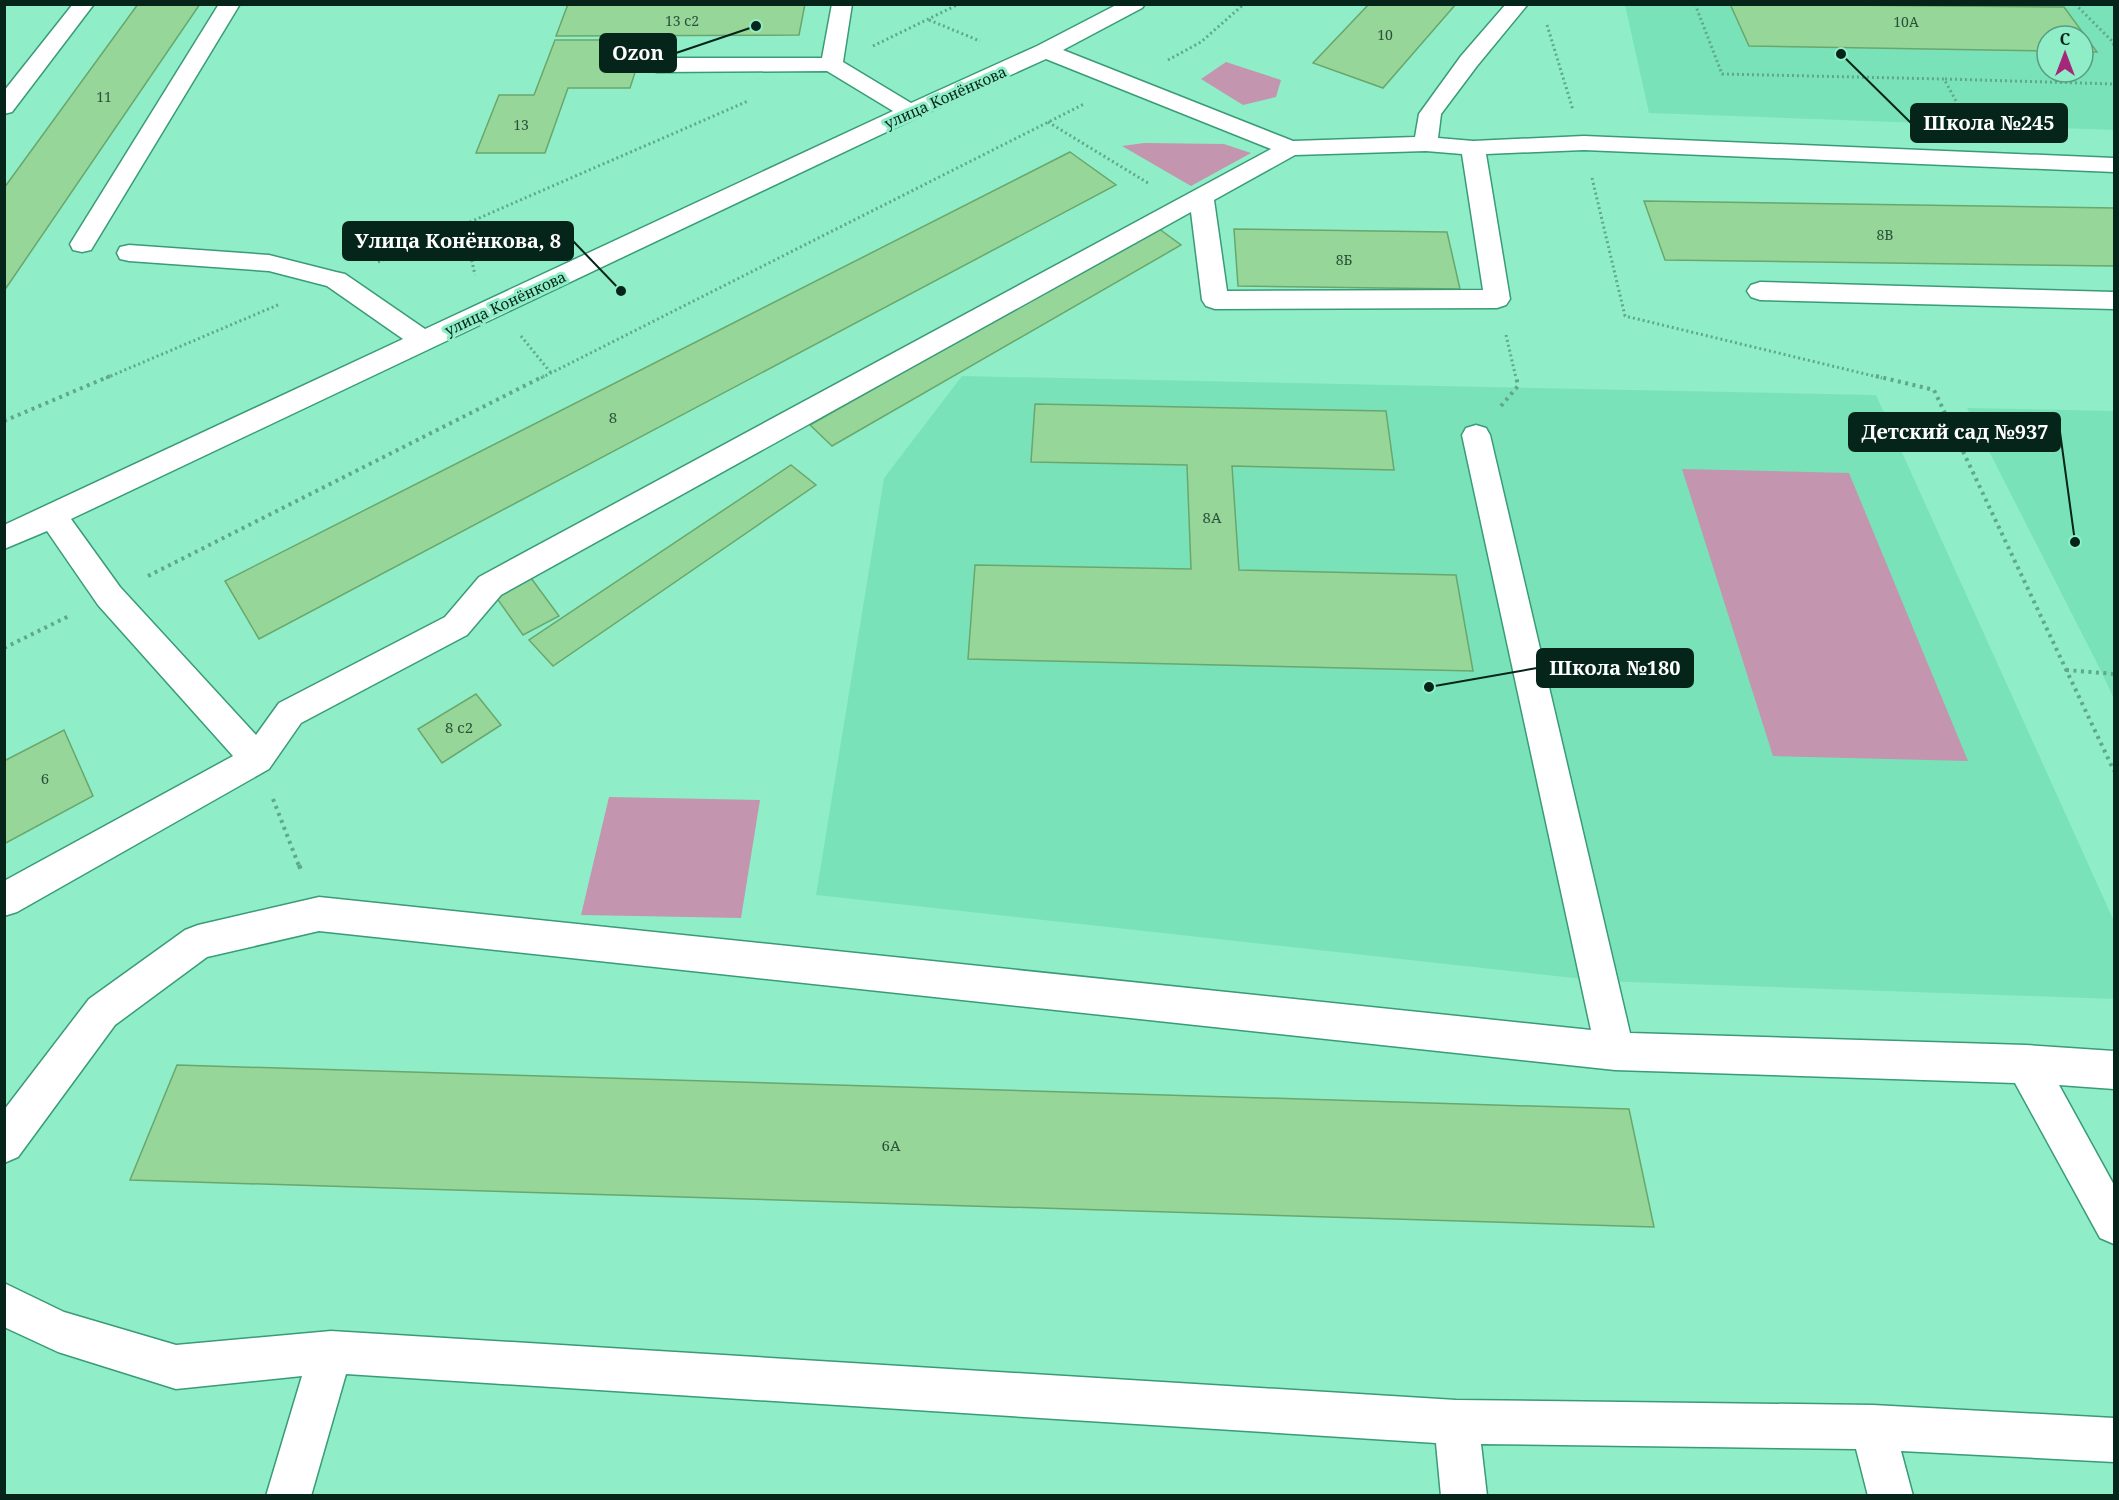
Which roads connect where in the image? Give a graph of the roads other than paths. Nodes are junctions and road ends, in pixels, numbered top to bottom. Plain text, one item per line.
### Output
1 (84, 4) edge
2 (230, 4) edge
3 (1136, 4) edge
4 (1518, 4) edge
5 (847, 9) edge
6 (1045, 51) junction
7 (832, 64) junction
8 (657, 65) dead end
9 (4, 107) edge
10 (910, 112) junction
11 (1426, 144) junction
12 (1290, 148) junction
13 (1473, 148) junction
14 (2115, 165) edge
15 (1193, 201) junction
16 (82, 244) dead end
17 (129, 253) dead end
18 (1760, 291) dead end
19 (2115, 301) edge
20 (424, 341) junction
21 (1476, 435) road end
22 (52, 516) junction
23 (4, 538) edge
24 (257, 759) junction
25 (4, 900) edge
26 (1615, 1051) junction
27 (2026, 1064) junction
28 (2115, 1070) edge
29 (4, 1143) edge
30 (2115, 1224) edge
31 (4, 1304) edge
32 (331, 1352) junction
33 (1456, 1422) junction
34 (1874, 1427) junction
35 (2115, 1440) edge
36 (288, 1496) edge
37 (1464, 1496) edge
38 (1891, 1496) edge

1 - 9 street
2 - 16 street
3 - 6 street, улица Конёнкова
4 - 11 street
5 - 7 street
6 - 10 street, улица Конёнкова
6 - 12 street
7 - 8 street
7 - 10 street
10 - 20 street, улица Конёнкова
11 - 12 street
11 - 13 street
12 - 15 street
13 - 14 street
13 - 15 street
15 - 24 street
17 - 20 street
18 - 19 street
20 - 22 street, улица Конёнкова
21 - 26 street
22 - 23 street, улица Конёнкова
22 - 24 street
24 - 25 street
26 - 27 street
26 - 29 street
27 - 28 street
27 - 30 street
31 - 32 street
32 - 33 street
32 - 36 street
33 - 34 street
33 - 37 street
34 - 35 street
34 - 38 street

